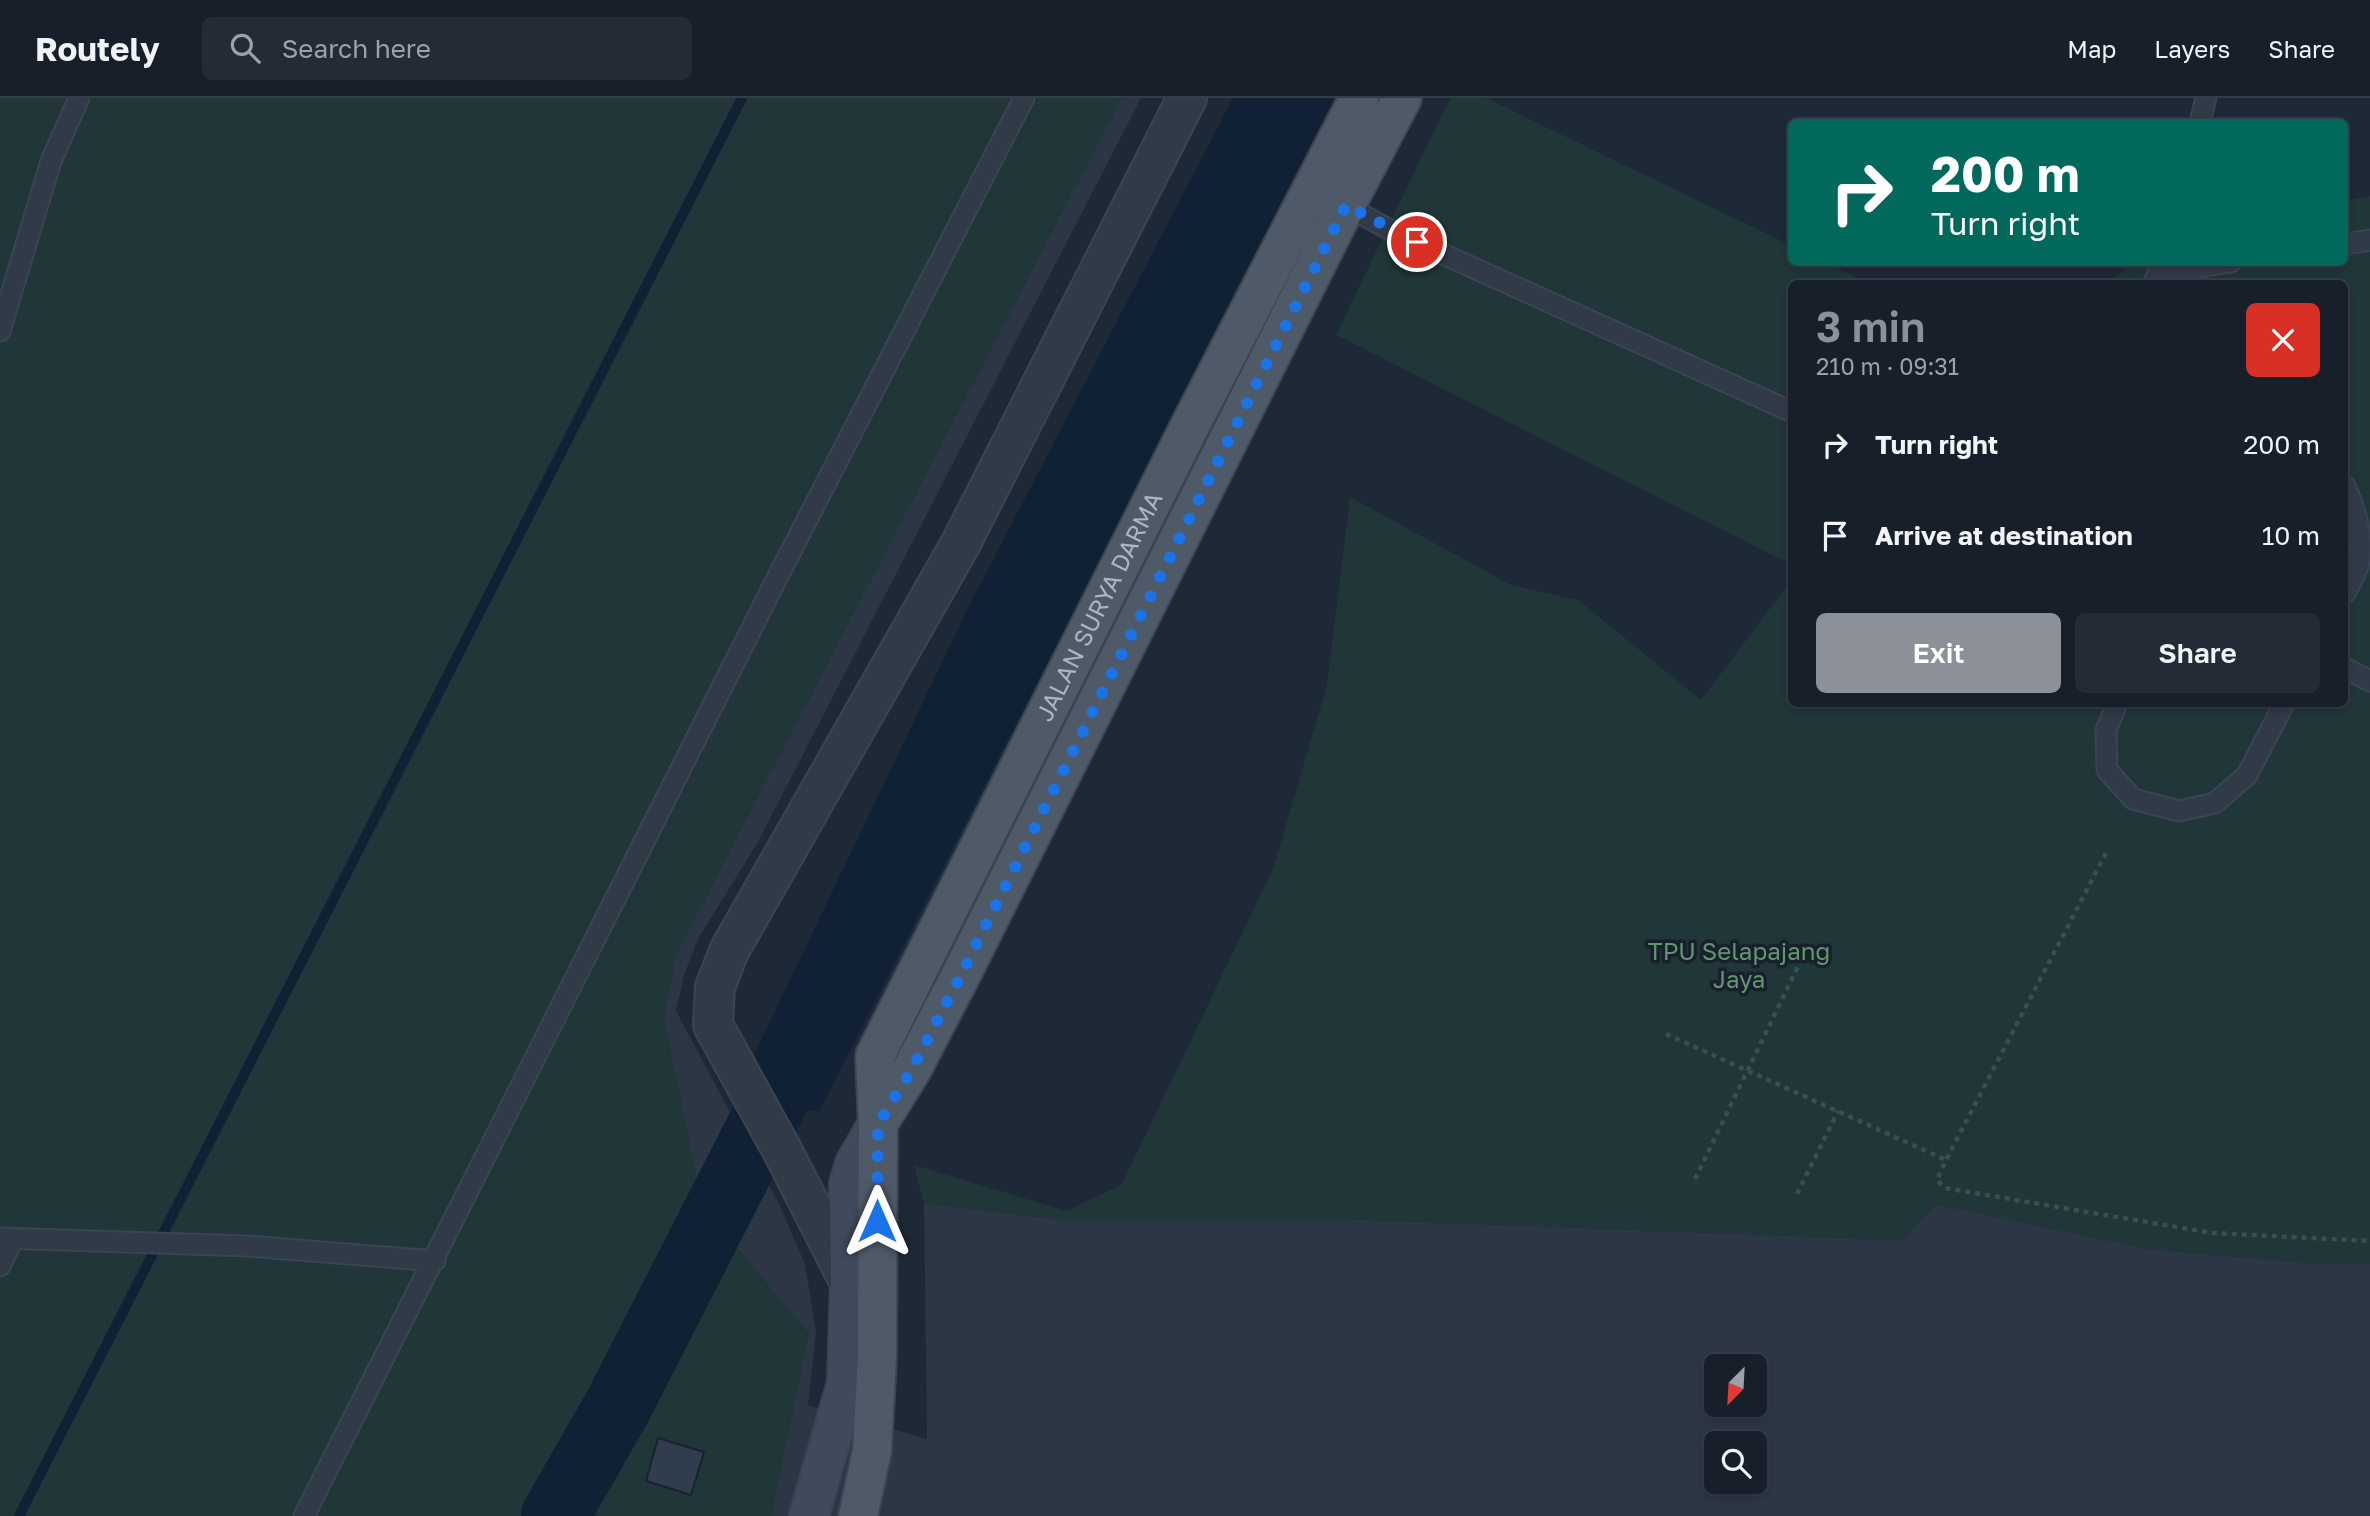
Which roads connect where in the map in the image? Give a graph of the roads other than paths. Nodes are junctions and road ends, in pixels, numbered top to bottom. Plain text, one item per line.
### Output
1 (79, 98) edge
2 (1024, 98) edge
3 (1187, 98) edge
4 (1359, 98) edge
5 (1402, 98) edge
6 (2206, 98) edge
7 (2201, 119) edge
8 (1312, 189) junction
9 (1346, 205) junction
10 (2370, 240) edge
11 (2348, 244) edge
12 (2207, 266) edge
13 (2158, 274) edge
14 (0, 331) edge
15 (1788, 410) edge
16 (2348, 493) edge
17 (2348, 587) edge
18 (2348, 670) edge
19 (2370, 681) edge
20 (2116, 707) edge
21 (2282, 707) edge
22 (878, 1124) junction
23 (7, 1239) edge
24 (435, 1261) junction
25 (0, 1266) edge
26 (850, 1283) junction
27 (304, 1516) edge
28 (809, 1516) edge
29 (858, 1516) edge

1 - 14 lane
2 - 24 lane
3 - 26 street
4 - 8 main road, JALAN SURYA DARMA
5 - 9 main road, JALAN SURYA DARMA
6 - 7 lane
8 - 9 lane
8 - 22 main road, JALAN SURYA DARMA
9 - 15 lane
9 - 22 main road, JALAN SURYA DARMA
10 - 11 lane
12 - 13 lane
16 - 17 lane
18 - 19 lane
20 - 21 lane
22 - 26 main road
22 - 29 main road, JALAN SURYA DARMA
23 - 24 lane
23 - 25 lane
24 - 27 lane
26 - 28 main road

